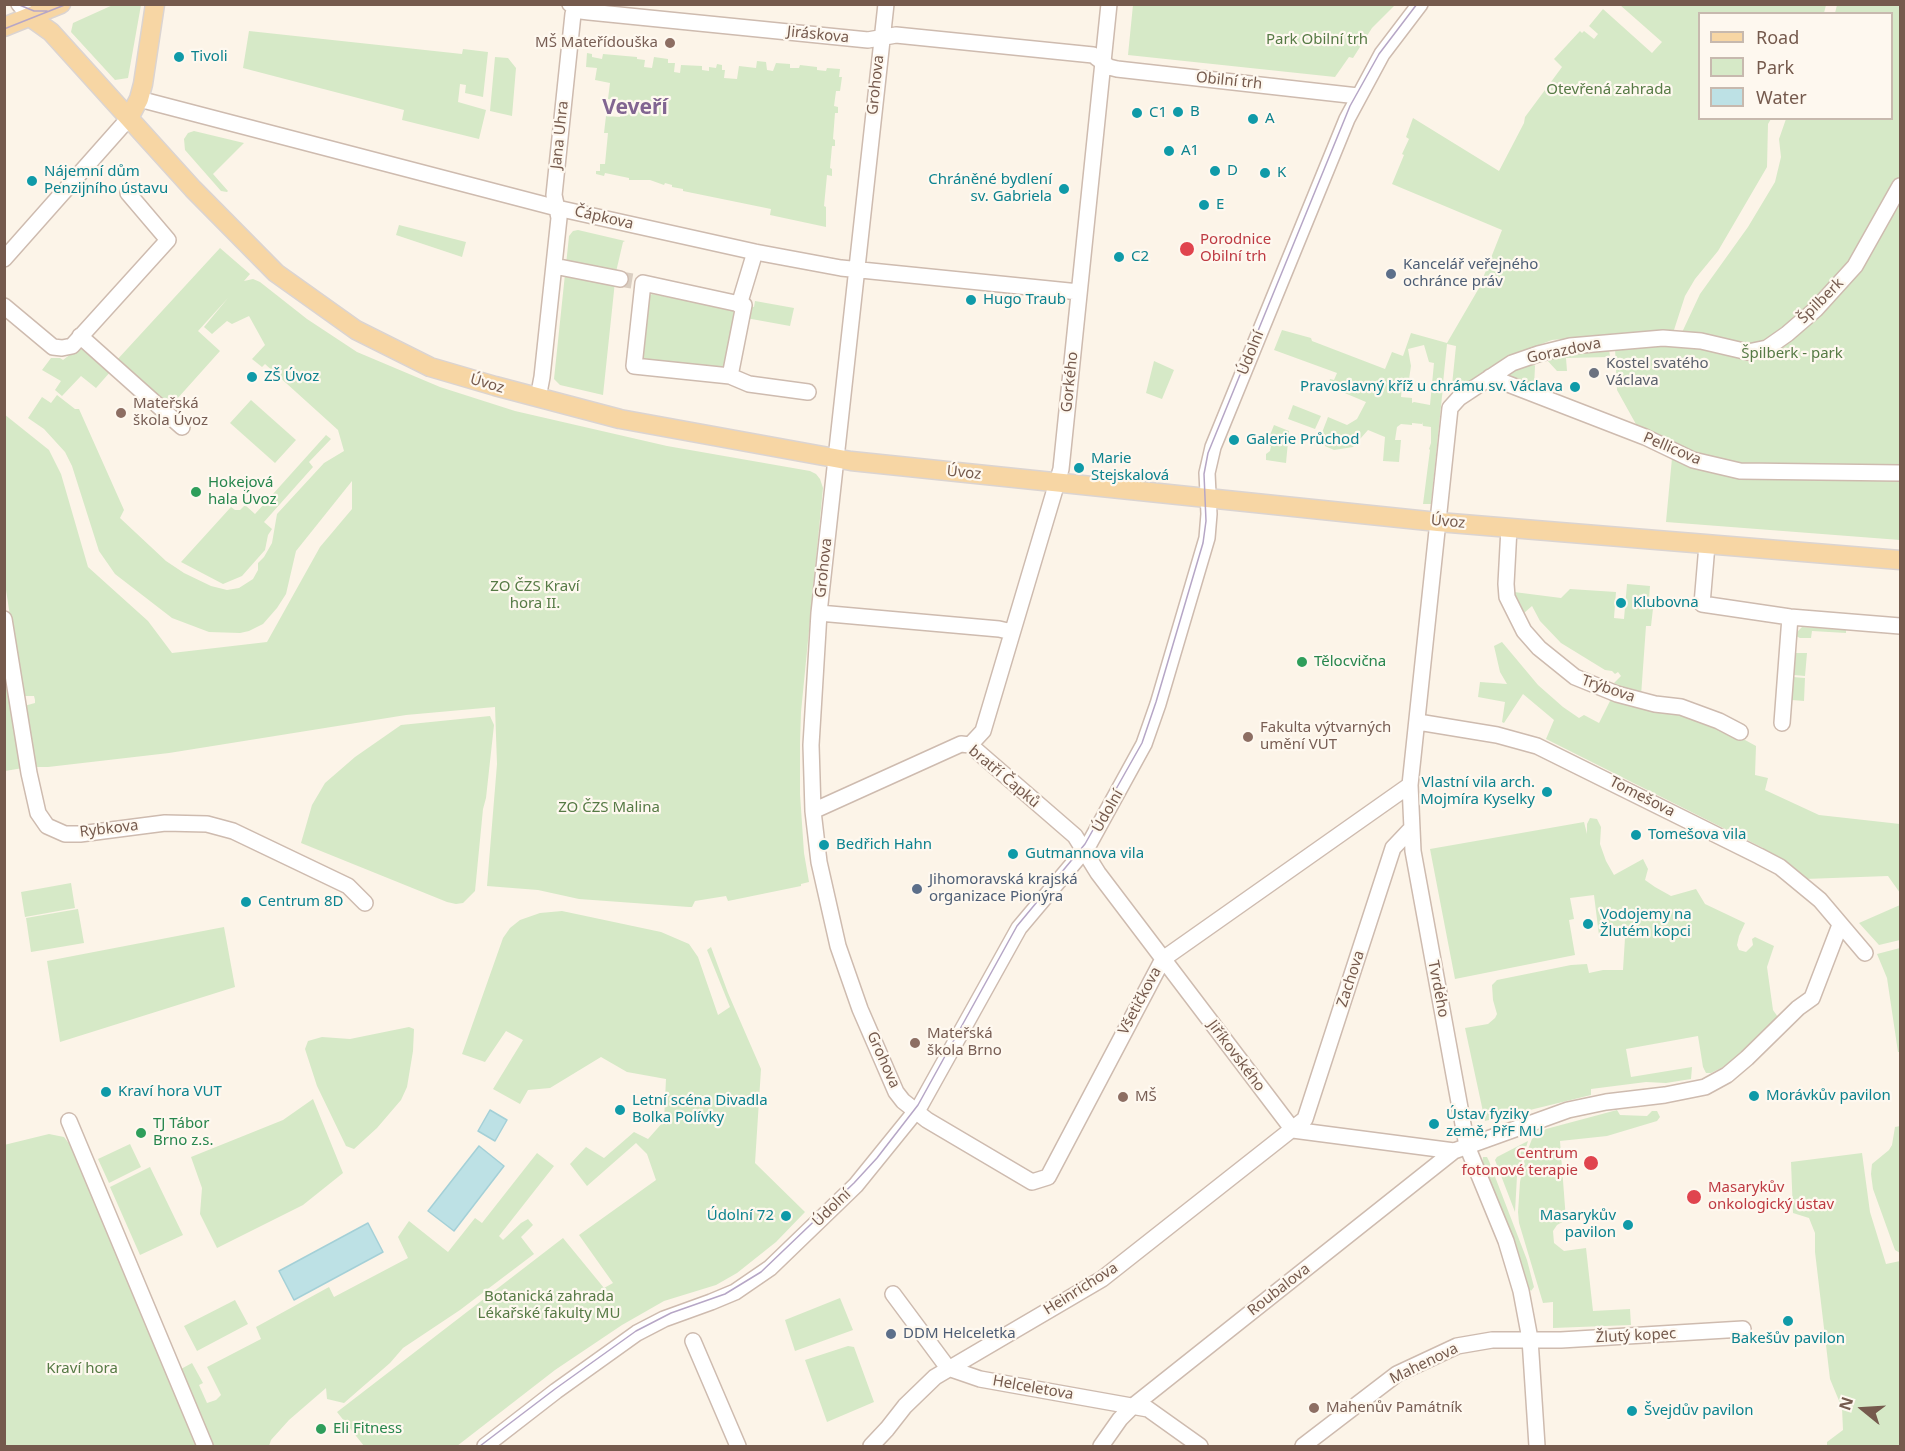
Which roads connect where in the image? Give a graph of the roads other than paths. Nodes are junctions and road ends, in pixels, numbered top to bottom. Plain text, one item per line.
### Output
1 (61, 4) edge
2 (155, 4) edge
3 (886, 4) edge
4 (1109, 4) edge
5 (1420, 4) edge
6 (574, 6) edge
7 (24, 11) edge
8 (4, 27) edge
9 (882, 38) junction
10 (1102, 62) junction
11 (1358, 96) junction
12 (139, 99) junction
13 (129, 117) junction
14 (1900, 186) edge
15 (128, 193) dead end
16 (557, 208) junction
17 (755, 252) junction
18 (4, 259) edge
19 (554, 266) junction
20 (857, 269) junction
21 (632, 281) junction
22 (1079, 292) junction
23 (739, 305) junction
24 (4, 306) edge
25 (80, 336) junction
26 (1701, 341) joint
27 (730, 376) junction
28 (1490, 377) junction
29 (808, 392) dead end
30 (538, 398) junction
31 (182, 427) dead end
32 (836, 459) junction
33 (1900, 473) edge
34 (1057, 482) junction
35 (1208, 497) junction
36 (1438, 522) junction
37 (1509, 528) junction
38 (1707, 545) junction
39 (1900, 560) edge
40 (819, 613) junction
41 (1790, 617) junction
42 (4, 619) edge
43 (1900, 626) edge
44 (1012, 632) junction
45 (1418, 722) junction
46 (1782, 723) dead end
47 (1740, 732) dead end
48 (970, 746) junction
49 (1410, 785) junction
50 (813, 811) junction
51 (1411, 829) junction
52 (1084, 851) junction
53 (365, 903) dead end
54 (1840, 925) junction
55 (1865, 953) dead end
56 (1163, 959) junction
57 (916, 1112) junction
58 (69, 1121) dead end
59 (1293, 1130) junction
60 (1461, 1148) junction
61 (892, 1294) dead end
62 (1743, 1329) dead end
63 (1530, 1339) junction
64 (693, 1341) dead end
65 (948, 1368) junction
66 (1133, 1406) junction
67 (206, 1446) edge
68 (485, 1446) edge
69 (738, 1446) edge
70 (871, 1446) edge
71 (1101, 1446) edge
72 (1200, 1446) edge
73 (1303, 1446) edge
74 (1537, 1446) edge

1 - 7 main road
2 - 12 main road
3 - 9 street, Grohova
4 - 10 street, Gorkého
5 - 11 street, Údolní
6 - 9 street, Jiráskova
6 - 16 street, Jana Uhra
7 - 8 main road
7 - 13 main road, Úvoz
9 - 10 street, Jiráskova
9 - 20 street, Grohova
10 - 11 street, Obilní trh
10 - 22 street, Gorkého
11 - 35 street, Údolní
12 - 13 main road
12 - 16 street, Čápkova
13 - 18 street
13 - 30 main road, Úvoz
14 - 26 street, Špilberk
15 - 25 street
16 - 17 street, Čápkova
16 - 19 street, Jana Uhra
17 - 20 street, Čápkova
17 - 23 street
19 - 21 street
19 - 30 street, Jana Uhra
20 - 22 street, Čápkova
20 - 32 street, Grohova
21 - 23 street
21 - 27 street
22 - 34 street, Gorkého
23 - 27 street
24 - 25 street
25 - 31 street
26 - 28 street, Gorazdova
27 - 29 street
28 - 33 street, Pellicova
28 - 36 street, Gorazdova
30 - 32 main road, Úvoz
32 - 34 main road, Úvoz
32 - 40 street, Grohova
34 - 35 main road, Úvoz
34 - 44 street, Gorkého
35 - 36 main road, Úvoz
35 - 52 street, Údolní
36 - 37 main road, Úvoz
36 - 45 street, Tvrdého
37 - 38 main road, Úvoz
37 - 47 street, Trýbova
38 - 39 main road, Úvoz
38 - 41 street
40 - 44 street
40 - 50 street, Grohova
41 - 43 street
41 - 46 street
42 - 53 street, Rybkova
44 - 48 street, Gorkého
45 - 49 street, Tvrdého
45 - 54 street, Tomešova
48 - 50 street, bratří Čapků
48 - 52 street, bratří Čapků
49 - 51 street, Tvrdého
49 - 56 street, Všetičkova
50 - 57 street, Grohova
51 - 59 street, Zachova
51 - 60 street, Tvrdého
52 - 56 street, Jiříkovského
52 - 57 street, Údolní
54 - 55 street, Tomešova
54 - 60 street
56 - 57 street, Všetičkova
56 - 59 street, Jiříkovského
57 - 68 street, Údolní
58 - 67 street
59 - 60 street
59 - 65 street, Heinrichova
60 - 63 street, Tvrdého
60 - 66 street, Roubalova
61 - 65 street
62 - 63 street, Žlutý kopec
63 - 73 street, Mahenova
63 - 74 street, Tvrdého
64 - 69 street
65 - 66 street, Helceletova
65 - 70 street, Heinrichova
66 - 71 street, Roubalova
66 - 72 street, Helceletova

